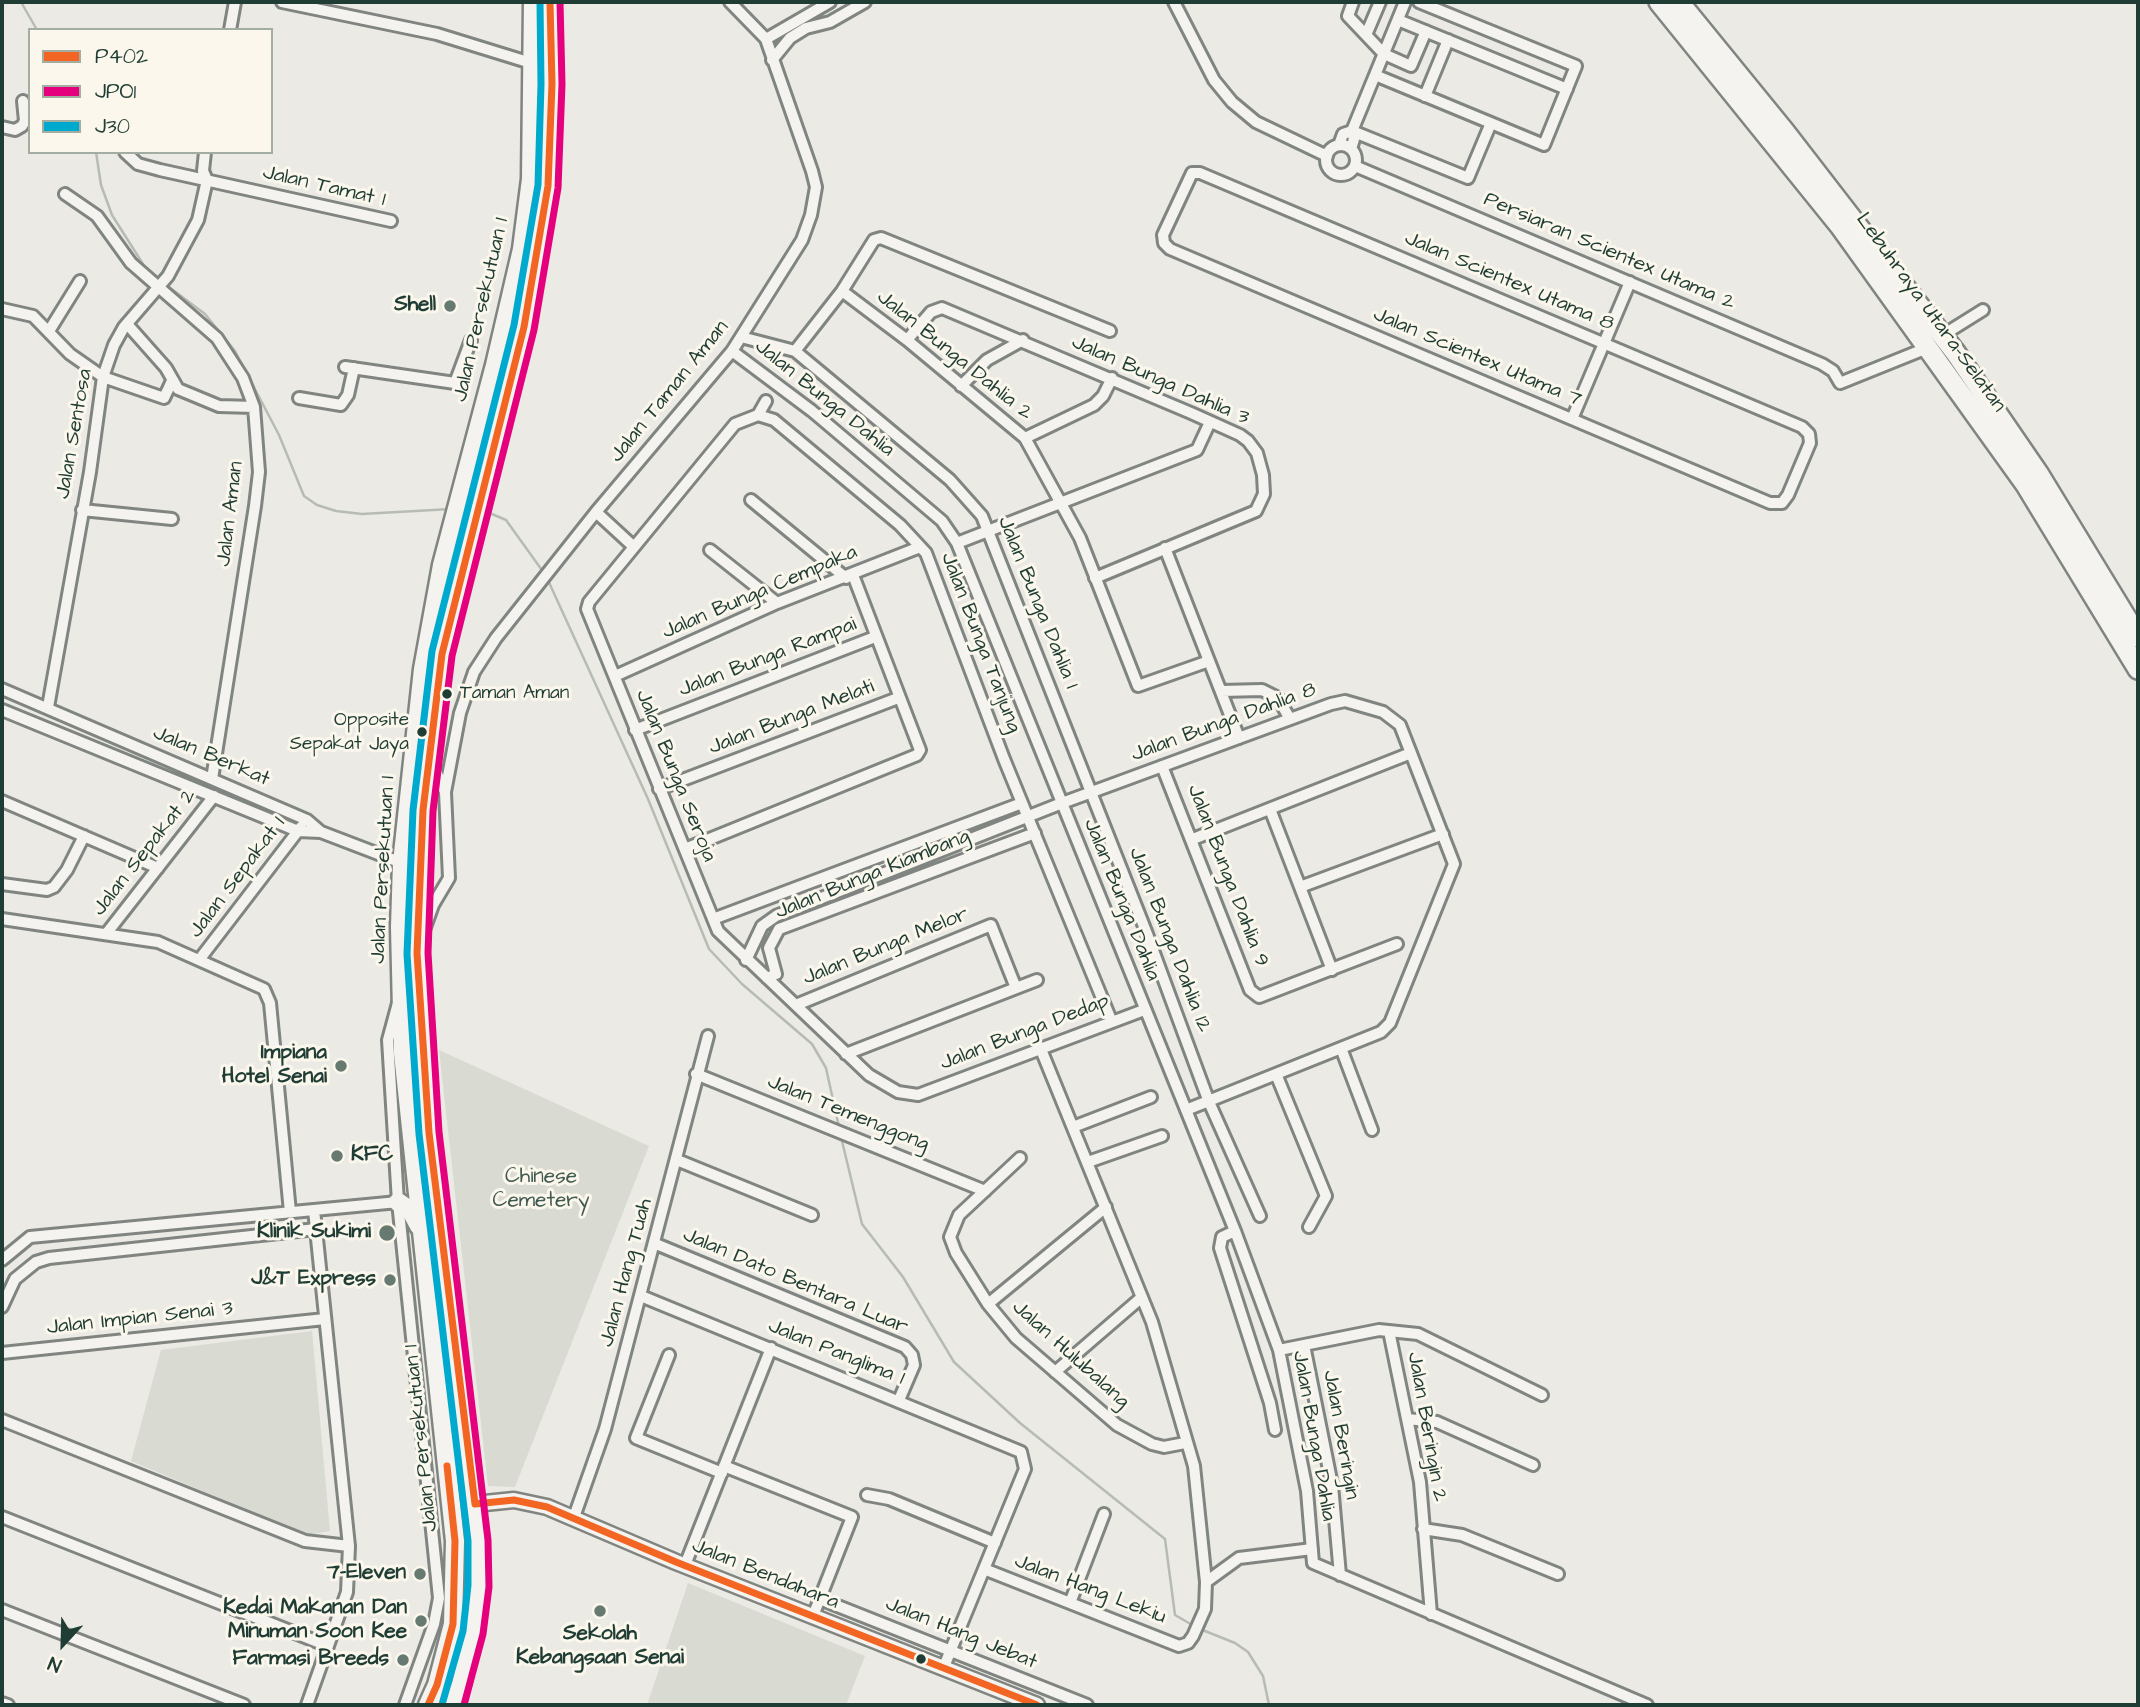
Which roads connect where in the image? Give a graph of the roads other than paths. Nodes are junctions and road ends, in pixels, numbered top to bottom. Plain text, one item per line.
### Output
1 (235, 2) edge
2 (282, 2) edge
3 (533, 2) edge
4 (550, 2) edge
5 (730, 2) edge
6 (830, 2) edge
7 (865, 2) edge
8 (1174, 2) edge
9 (1353, 2) edge
10 (1380, 2) edge
11 (1405, 2) edge
12 (1419, 2) edge
13 (1659, 2) edge
14 (1679, 2) edge
15 (812, 6) edge
16 (848, 10) junction
17 (1398, 20) junction
18 (230, 28) edge
19 (1426, 31) junction
20 (1366, 35) junction
21 (766, 39) junction
22 (1448, 40) junction
23 (1384, 54) junction
24 (772, 60) junction
25 (531, 63) junction
26 (1375, 75) junction
27 (1567, 89) junction
28 (1425, 96) junction
29 (23, 101) dead end
30 (1491, 123) junction
31 (2, 127) edge
32 (1352, 131) junction
33 (1339, 145) junction
34 (1351, 149) junction
35 (127, 154) edge
36 (205, 154) edge
37 (1326, 156) junction
38 (1355, 166) junction
39 (207, 180) junction
40 (65, 194) dead end
41 (391, 221) dead end
42 (1170, 249) joint
43 (80, 281) dead end
44 (1630, 282) junction
45 (158, 290) junction
46 (842, 290) junction
47 (2, 309) edge
48 (1983, 310) dead end
49 (127, 324) junction
50 (1951, 330) dead end
51 (49, 331) junction
52 (1110, 331) dead end
53 (741, 337) junction
54 (471, 340) dead end
55 (907, 340) junction
56 (1023, 340) junction
57 (1605, 343) junction
58 (1923, 349) dead end
59 (732, 351) junction
60 (794, 351) junction
61 (103, 377) junction
62 (1112, 379) junction
63 (172, 381) junction
64 (961, 386) junction
65 (299, 398) dead end
66 (766, 401) dead end
67 (254, 407) junction
68 (758, 415) junction
69 (1572, 419) junction
70 (1210, 422) junction
71 (1025, 438) junction
72 (751, 500) dead end
73 (1062, 503) junction
74 (1770, 503) joint
75 (82, 510) junction
76 (596, 512) junction
77 (172, 519) dead end
78 (988, 530) junction
79 (957, 543) junction
80 (634, 547) junction
81 (920, 547) junction
82 (1166, 548) junction
83 (710, 550) dead end
84 (850, 576) junction
85 (1095, 578) junction
86 (2094, 596) junction
87 (777, 603) junction
88 (875, 637) junction
89 (2138, 637) edge
90 (1209, 661) junction
91 (2138, 669) edge
92 (615, 676) junction
93 (2138, 683) edge
94 (2, 689) edge
95 (1221, 691) junction
96 (898, 698) junction
97 (48, 707) junction
98 (2, 710) edge
99 (1290, 719) junction
100 (635, 730) junction
101 (1239, 738) junction
102 (1411, 753) junction
103 (430, 758) junction
104 (1162, 766) junction
105 (212, 779) junction
106 (659, 789) junction
107 (446, 792) junction
108 (1091, 793) junction
109 (214, 796) junction
110 (2, 801) edge
111 (1022, 803) junction
112 (1062, 803) junction
113 (1270, 809) junction
114 (1028, 817) junction
115 (307, 820) junction
116 (298, 831) junction
117 (321, 832) junction
118 (1035, 833) junction
119 (1443, 834) junction
120 (84, 836) junction
121 (1194, 839) junction
122 (685, 849) junction
123 (402, 863) junction
124 (158, 868) junction
125 (2, 884) edge
126 (1300, 887) junction
127 (2, 919) edge
128 (713, 919) junction
129 (106, 934) junction
130 (1397, 944) dead end
131 (417, 953) junction
132 (199, 960) junction
133 (746, 960) junction
134 (1332, 970) junction
135 (767, 978) junction
136 (1037, 980) dead end
137 (1016, 988) junction
138 (402, 992) junction
139 (796, 1005) junction
140 (1144, 1010) junction
141 (1111, 1020) junction
142 (708, 1037) dead end
143 (1040, 1047) junction
144 (1340, 1048) junction
145 (846, 1054) junction
146 (696, 1074) junction
147 (1276, 1074) junction
148 (921, 1094) joint
149 (1151, 1097) dead end
150 (1209, 1102) junction
151 (1186, 1110) junction
152 (1073, 1127) junction
153 (1372, 1130) dead end
154 (1162, 1136) dead end
155 (1020, 1158) dead end
156 (677, 1160) junction
157 (1087, 1162) junction
158 (985, 1191) junction
159 (398, 1202) junction
160 (1107, 1208) junction
161 (314, 1210) junction
162 (290, 1212) junction
163 (812, 1215) dead end
164 (1260, 1216) dead end
165 (1309, 1227) dead end
166 (316, 1229) junction
167 (1236, 1231) junction
168 (423, 1235) junction
169 (656, 1244) junction
170 (2, 1260) edge
171 (641, 1296) junction
172 (1142, 1297) junction
173 (988, 1304) junction
174 (2, 1307) edge
175 (324, 1319) junction
176 (1389, 1331) junction
177 (1304, 1345) junction
178 (771, 1348) junction
179 (1279, 1350) junction
180 (2, 1353) edge
181 (669, 1355) dead end
182 (1055, 1372) junction
183 (1542, 1395) dead end
184 (899, 1400) junction
185 (1407, 1419) junction
186 (2, 1420) edge
187 (1275, 1430) dead end
188 (1185, 1443) junction
189 (1533, 1465) dead end
190 (723, 1470) junction
191 (867, 1495) dead end
192 (475, 1504) junction
193 (1104, 1514) dead end
194 (2, 1517) edge
195 (574, 1517) junction
196 (1423, 1529) junction
197 (995, 1543) junction
198 (349, 1546) junction
199 (1312, 1555) junction
200 (685, 1566) junction
201 (984, 1569) junction
202 (1558, 1574) dead end
203 (1340, 1575) junction
204 (1206, 1581) junction
205 (820, 1599) junction
206 (1070, 1603) junction
207 (2, 1610) edge
208 (1431, 1614) junction
209 (813, 1616) junction
210 (328, 1646) junction
211 (950, 1651) junction
212 (943, 1669) junction
213 (2, 1703) edge
214 (8, 1705) edge
215 (244, 1705) edge
216 (307, 1705) edge
217 (405, 1705) edge
218 (428, 1705) edge
219 (455, 1705) edge
220 (1037, 1705) edge
221 (1087, 1705) edge
222 (1647, 1705) edge

1 - 18 street
2 - 25 street
3 - 25 highway, Jalan Persekutuan 1
4 - 103 highway, Jalan Persekutuan 1
5 - 21 street, Jalan Taman Aman
6 - 15 street
7 - 16 street
8 - 37 street
9 - 20 street
10 - 20 street
11 - 17 street
12 - 27 street
13 - 86 highway, Lebuhraya Utara–Selatan
14 - 89 highway, Lebuhraya Utara–Selatan
15 - 16 street
15 - 21 street
16 - 24 street
17 - 19 street
17 - 23 street
19 - 22 street
19 - 23 street
20 - 23 street
21 - 24 street, Jalan Taman Aman
22 - 27 street
22 - 28 street
23 - 26 street
24 - 53 street, Jalan Taman Aman
25 - 123 highway, Jalan Persekutuan 1
26 - 28 street
26 - 32 street
27 - 30 street
28 - 30 street
29 - 31 street
30 - 32 street
32 - 33 street
32 - 34 street
33 - 34 street
33 - 37 street
34 - 38 street
35 - 39 street, Jalan Tamat 1
36 - 39 street, Jalan Sentosa
37 - 38 street
38 - 44 street, Persiaran Scientex Utama 2
39 - 41 street, Jalan Tamat 1
39 - 45 street, Jalan Sentosa
40 - 45 street, Jalan Aman
42 - 57 street, Jalan Scientex Utama 8
42 - 69 street, Jalan Scientex Utama 7
43 - 51 street
44 - 57 street
44 - 58 street, Persiaran Scientex Utama 2
45 - 49 street, Jalan Sentosa
45 - 67 street, Jalan Aman
46 - 52 street
46 - 55 street, Jalan Bunga Dahlia 2
46 - 60 street
47 - 51 street
48 - 50 street
49 - 61 street, Jalan Sentosa
49 - 63 street
51 - 61 street
53 - 59 street, Jalan Taman Aman
53 - 60 street, Jalan Bunga Dahlia 1
54 - 65 street
55 - 56 street, Jalan Bunga Dahlia 3
55 - 64 street, Jalan Bunga Dahlia 2
56 - 62 street, Jalan Bunga Dahlia 3
56 - 64 street
57 - 69 street
57 - 74 street, Jalan Scientex Utama 8
59 - 76 street, Jalan Taman Aman
59 - 79 street, Jalan Bunga Dahlia
60 - 78 street, Jalan Bunga Dahlia 1
61 - 63 street
61 - 75 street, Jalan Sentosa
62 - 70 street, Jalan Bunga Dahlia 3
62 - 71 street
63 - 67 street
64 - 71 street, Jalan Bunga Dahlia 2
66 - 68 street
67 - 105 street, Jalan Aman
68 - 80 street, Jalan Bunga Seroja
68 - 81 street, Jalan Bunga Tanjung
69 - 74 street, Jalan Scientex Utama 7
70 - 73 street
70 - 82 street, Jalan Bunga Dahlia 3
71 - 73 street, Jalan Bunga Dahlia 2
72 - 84 street
73 - 78 street
73 - 85 street, Jalan Bunga Dahlia 2
75 - 77 street
75 - 97 street, Jalan Sentosa
76 - 80 street
76 - 107 street, Jalan Taman Aman
78 - 79 street
78 - 108 street, Jalan Bunga Dahlia 1
79 - 112 street, Jalan Bunga Dahlia
80 - 92 street, Jalan Bunga Seroja
81 - 84 street, Jalan Bunga Cempaka
81 - 111 street, Jalan Bunga Tanjung
82 - 85 street, Jalan Bunga Dahlia 3
82 - 90 street
83 - 87 street
84 - 87 street, Jalan Bunga Cempaka
84 - 88 street
85 - 90 street, Jalan Bunga Dahlia 2
86 - 91 highway, Lebuhraya Utara–Selatan
86 - 93 highway
87 - 92 street, Jalan Bunga Cempaka
88 - 96 street
88 - 100 street, Jalan Bunga Rampai
90 - 95 street
92 - 100 street, Jalan Bunga Seroja
94 - 97 street, Jalan Berkat
95 - 99 street
95 - 101 street
96 - 106 street, Jalan Bunga Melati
96 - 122 street
97 - 105 street, Jalan Berkat
98 - 109 street
99 - 101 street, Jalan Bunga Dahlia 8
99 - 102 street, Jalan Bunga Dahlia 8
100 - 106 street, Jalan Bunga Seroja
101 - 104 street, Jalan Bunga Dahlia 8
102 - 113 street
102 - 119 street, Jalan Bunga Dahlia 8
103 - 107 street
103 - 131 highway, Jalan Persekutuan 1
104 - 108 street, Jalan Bunga Dahlia 8
104 - 121 street, Jalan Bunga Dahlia 9
105 - 115 street, Jalan Berkat
106 - 122 street, Jalan Bunga Seroja
107 - 131 street
108 - 112 street, Jalan Bunga Dahlia 8
108 - 150 street, Jalan Bunga Dahlia 12
109 - 116 street
109 - 124 street, Jalan Sepakat 2
110 - 120 street
111 - 114 street, Jalan Bunga Tanjung
111 - 128 street, Jalan Bunga Kiambang
112 - 114 street, Jalan Bunga Dahlia 8
112 - 140 street, Jalan Bunga Dahlia
113 - 121 street
113 - 126 street
114 - 118 street, Jalan Bunga Tanjung
114 - 133 street, Jalan Bunga Dahlia 8
115 - 116 street, Jalan Sepakat 1
115 - 117 street, Jalan Berkat
116 - 117 street
116 - 132 street, Jalan Sepakat 1
117 - 123 street, Jalan Berkat
118 - 135 street, Jalan Bunga Kiambang
118 - 141 street, Jalan Bunga Tanjung
119 - 126 street
119 - 144 street, Jalan Bunga Dahlia 8
120 - 124 street
120 - 125 street
121 - 134 street, Jalan Bunga Dahlia 9
122 - 128 street, Jalan Bunga Seroja
123 - 138 highway, Jalan Persekutuan 1
124 - 129 street, Jalan Sepakat 2
126 - 134 street
127 - 129 street
128 - 133 street, Jalan Bunga Seroja
129 - 132 street
130 - 134 street
131 - 192 highway, Jalan Persekutuan 1
132 - 162 street
133 - 135 street, Jalan Bunga Seroja
135 - 139 street, Jalan Bunga Seroja
136 - 137 street
137 - 139 street, Jalan Bunga Melor
137 - 145 street
138 - 159 street
138 - 168 highway, Jalan Persekutuan 1
139 - 145 street, Jalan Bunga Seroja
140 - 141 street, Jalan Bunga Dedap
140 - 151 street, Jalan Bunga Dahlia
141 - 143 street, Jalan Bunga Dedap
142 - 146 street, Jalan Hang Tuah
143 - 148 street, Jalan Bunga Dedap
143 - 152 street
144 - 147 street, Jalan Bunga Dahlia 8
144 - 153 street
145 - 148 street, Jalan Bunga Seroja
146 - 156 street, Jalan Hang Tuah
146 - 158 street, Jalan Temenggong
147 - 150 street, Jalan Bunga Dahlia 8
147 - 165 street
149 - 152 street
150 - 151 street, Jalan Bunga Dahlia 8
150 - 164 street, Jalan Bunga Dahlia 12
151 - 167 street, Jalan Bunga Dahlia
152 - 157 street
154 - 157 street
155 - 158 street
156 - 163 street
156 - 169 street, Jalan Hang Tuah
157 - 160 street
158 - 173 street, Jalan Hulubalang
159 - 161 street
159 - 168 highway
159 - 217 street
160 - 172 street
160 - 173 street
161 - 162 street
161 - 166 street
162 - 170 street
166 - 174 street
166 - 175 street
167 - 179 street, Jalan Bunga Dahlia
167 - 187 street
168 - 218 highway, Jalan Persekutuan 1
169 - 171 street, Jalan Hang Tuah
169 - 184 street, Jalan Dato Bentara Luar
171 - 178 street, Jalan Panglima 1
171 - 195 street, Jalan Hang Tuah
172 - 182 street
172 - 188 street
173 - 182 street, Jalan Hulubalang
175 - 180 street, Jalan Impian Senai 3
175 - 198 street
176 - 177 street
176 - 183 street
176 - 185 street, Jalan Beringin 2
177 - 179 street
177 - 203 street, Jalan Beringin
178 - 184 street, Jalan Panglima 1
178 - 190 street
179 - 199 street, Jalan Bunga Dahlia
181 - 190 street
182 - 188 street, Jalan Hulubalang
184 - 197 street, Jalan Panglima 1
185 - 189 street
185 - 196 street, Jalan Beringin 2
186 - 198 street
188 - 204 street
190 - 200 street
190 - 205 street
191 - 197 street
192 - 195 street, Jalan Bendahara
192 - 219 highway, Jalan Persekutuan 1
193 - 206 street
194 - 210 street
195 - 200 street, Jalan Bendahara
196 - 202 street
196 - 208 street, Jalan Beringin 2
197 - 201 street
198 - 210 street
199 - 203 street
199 - 204 street
200 - 209 street, Jalan Bendahara
201 - 206 street, Jalan Hang Lekiu
201 - 211 street
203 - 208 street
204 - 206 street, Jalan Hang Lekiu
205 - 209 street
205 - 211 street, Jalan Hang Jebat
207 - 215 street
208 - 222 street
209 - 212 street, Jalan Bendahara
210 - 216 street
211 - 212 street
211 - 221 street, Jalan Hang Jebat
212 - 220 street, Jalan Bendahara
213 - 214 street

